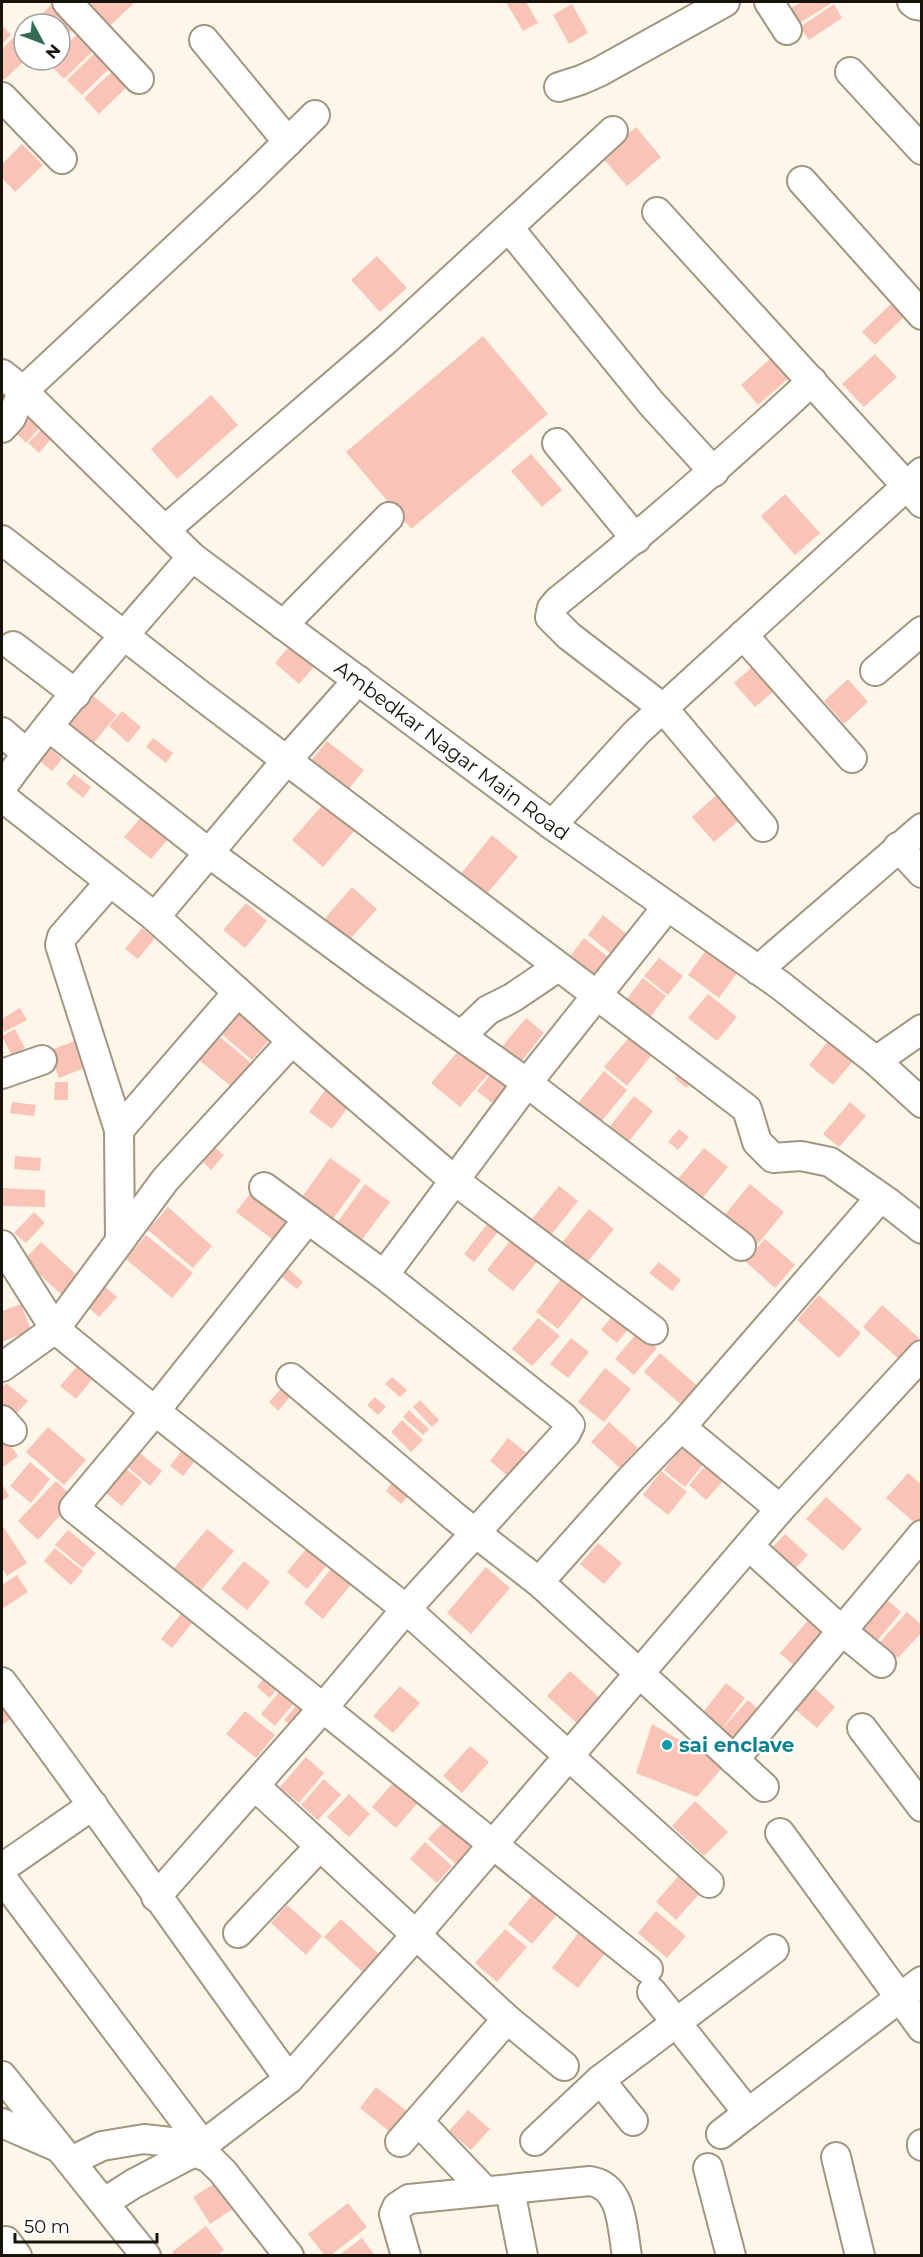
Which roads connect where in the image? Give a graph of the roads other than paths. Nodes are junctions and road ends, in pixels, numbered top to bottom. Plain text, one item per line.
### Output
1 (67, 2) edge
2 (724, 2) edge
3 (769, 2) edge
4 (912, 2) edge
5 (921, 6) edge
6 (787, 30) dead end
7 (204, 40) dead end
8 (850, 72) dead end
9 (139, 79) dead end
10 (560, 87) dead end
11 (2, 97) edge
12 (315, 115) dead end
13 (614, 131) dead end
14 (288, 142) junction
15 (921, 150) edge
16 (62, 159) dead end
17 (802, 181) dead end
18 (657, 212) dead end
19 (509, 228) junction
20 (921, 315) edge
21 (812, 381) junction
22 (12, 383) edge
23 (2, 428) edge
24 (557, 443) dead end
25 (714, 472) junction
26 (917, 486) edge
27 (389, 517) dead end
28 (165, 530) junction
29 (636, 539) junction
30 (2, 540) edge
31 (192, 557) junction
32 (283, 624) junction
33 (921, 631) edge
34 (123, 635) junction
35 (743, 635) junction
36 (13, 646) dead end
37 (875, 671) dead end
38 (358, 680) junction
39 (76, 694) junction
40 (663, 708) junction
41 (49, 727) junction
42 (2, 732) edge
43 (26, 753) junction
44 (852, 758) dead end
45 (286, 761) junction
46 (2, 787) edge
47 (2, 796) edge
48 (552, 825) junction
49 (764, 827) dead end
50 (921, 828) edge
51 (898, 847) junction
52 (209, 853) junction
53 (921, 873) edge
54 (110, 882) junction
55 (667, 907) junction
56 (155, 917) junction
57 (558, 967) junction
58 (758, 970) junction
59 (238, 992) junction
60 (597, 996) junction
61 (921, 1029) edge
62 (460, 1036) junction
63 (292, 1041) junction
64 (42, 1060) dead end
65 (876, 1062) junction
66 (2, 1074) edge
67 (527, 1083) junction
68 (921, 1104) edge
69 (118, 1130) junction
70 (454, 1180) junction
71 (264, 1187) dead end
72 (880, 1198) junction
73 (308, 1219) junction
74 (921, 1229) edge
75 (120, 1241) junction
76 (2, 1245) edge
77 (741, 1246) dead end
78 (384, 1275) junction
79 (55, 1329) junction
80 (653, 1330) dead end
81 (921, 1355) edge
82 (2, 1366) edge
83 (291, 1378) dead end
84 (155, 1411) junction
85 (681, 1427) junction
86 (780, 1509) junction
87 (474, 1532) junction
88 (921, 1535) edge
89 (749, 1546) junction
90 (539, 1582) junction
91 (406, 1609) junction
92 (842, 1632) junction
93 (881, 1663) dead end
94 (639, 1674) junction
95 (2, 1682) edge
96 (323, 1707) junction
97 (862, 1728) dead end
98 (569, 1756) junction
99 (734, 1760) junction
100 (255, 1786) junction
101 (764, 1787) dead end
102 (93, 1804) junction
103 (921, 1807) edge
104 (780, 1833) dead end
105 (493, 1844) junction
106 (320, 1846) junction
107 (2, 1868) edge
108 (2, 1878) edge
109 (709, 1883) dead end
110 (156, 1897) junction
111 (238, 1933) dead end
112 (416, 1935) junction
113 (774, 1949) dead end
114 (921, 1981) edge
115 (899, 1999) junction
116 (507, 2019) junction
117 (676, 2024) junction
118 (921, 2028) edge
119 (564, 2066) dead end
120 (2, 2076) edge
121 (289, 2079) junction
122 (600, 2080) junction
123 (748, 2113) junction
124 (633, 2121) dead end
125 (2, 2122) edge
126 (419, 2122) junction
127 (721, 2134) dead end
128 (536, 2141) dead end
129 (400, 2142) dead end
130 (199, 2149) junction
131 (65, 2154) junction
132 (836, 2157) dead end
133 (708, 2168) dead end
134 (498, 2190) junction
135 (105, 2202) junction
136 (146, 2256) edge
137 (289, 2256) edge
138 (406, 2256) edge
139 (523, 2256) edge
140 (627, 2256) edge
141 (731, 2256) edge
142 (860, 2256) edge

1 - 9 street
2 - 10 street
3 - 6 street
4 - 5 street
7 - 14 street
8 - 15 street
11 - 16 street
12 - 14 street
13 - 19 street
14 - 22 street
17 - 20 street
18 - 21 street
19 - 25 street
19 - 28 street
21 - 25 street
21 - 26 street
22 - 23 street
22 - 28 street, Ambedkar Nagar Main Road
24 - 29 street
25 - 29 street
26 - 35 street
27 - 32 street
28 - 31 street, Ambedkar Nagar Main Road
29 - 40 street
30 - 34 street
31 - 32 street, Ambedkar Nagar Main Road
31 - 34 street
32 - 38 street, Ambedkar Nagar Main Road
33 - 37 street
34 - 39 street
34 - 45 street
35 - 40 street
35 - 44 street
36 - 39 street
38 - 45 street
38 - 48 street, Ambedkar Nagar Main Road
39 - 41 street
40 - 48 street
40 - 49 street
41 - 43 street
41 - 52 street
42 - 43 street
43 - 46 street
45 - 52 street
45 - 57 street
47 - 54 street
48 - 55 street, Ambedkar Nagar Main Road
50 - 51 street
51 - 53 street
51 - 58 street
52 - 56 street
52 - 62 street
54 - 56 street
54 - 69 street
55 - 58 street, Ambedkar Nagar Main Road
55 - 60 street
56 - 59 street
57 - 60 street
57 - 62 street
58 - 65 street, Ambedkar Nagar Main Road
59 - 63 street
59 - 69 street
60 - 67 street
60 - 72 street
61 - 65 street
62 - 67 street
63 - 70 street
63 - 75 street
64 - 66 street
65 - 68 street, Ambedkar Nagar Main Road
67 - 70 street
67 - 77 street
69 - 75 street
70 - 78 street
70 - 80 street
71 - 73 street
72 - 74 street
72 - 85 street
73 - 78 street
73 - 84 street
75 - 79 street
76 - 79 street
78 - 87 street
79 - 82 street
79 - 84 street
81 - 86 street
83 - 87 street
84 - 91 street
84 - 96 street
85 - 86 street
85 - 90 street
86 - 89 street
87 - 90 street
87 - 91 street
88 - 92 street
89 - 92 street
89 - 94 street
90 - 94 street
91 - 96 street
91 - 98 street
92 - 93 street
92 - 99 street
94 - 98 street
94 - 99 street
95 - 102 street
96 - 100 street
96 - 105 street
97 - 103 street
98 - 105 street
98 - 109 street
99 - 101 street
100 - 106 street
100 - 110 street
102 - 107 street
102 - 110 street
104 - 115 street
105 - 112 street
105 - 117 street
106 - 111 street
106 - 112 street
108 - 130 street
110 - 121 street
112 - 116 street
112 - 121 street
113 - 117 street
114 - 115 street
115 - 118 street
115 - 123 street
116 - 119 street
116 - 126 street
117 - 122 street
117 - 123 street
120 - 131 street
121 - 130 street
122 - 124 street
122 - 128 street
123 - 127 street
125 - 131 street
126 - 129 street
126 - 134 street
130 - 131 street
130 - 135 street
130 - 137 street
131 - 135 street
132 - 142 street
133 - 141 street
134 - 138 street
134 - 139 street
134 - 140 street
135 - 136 street

